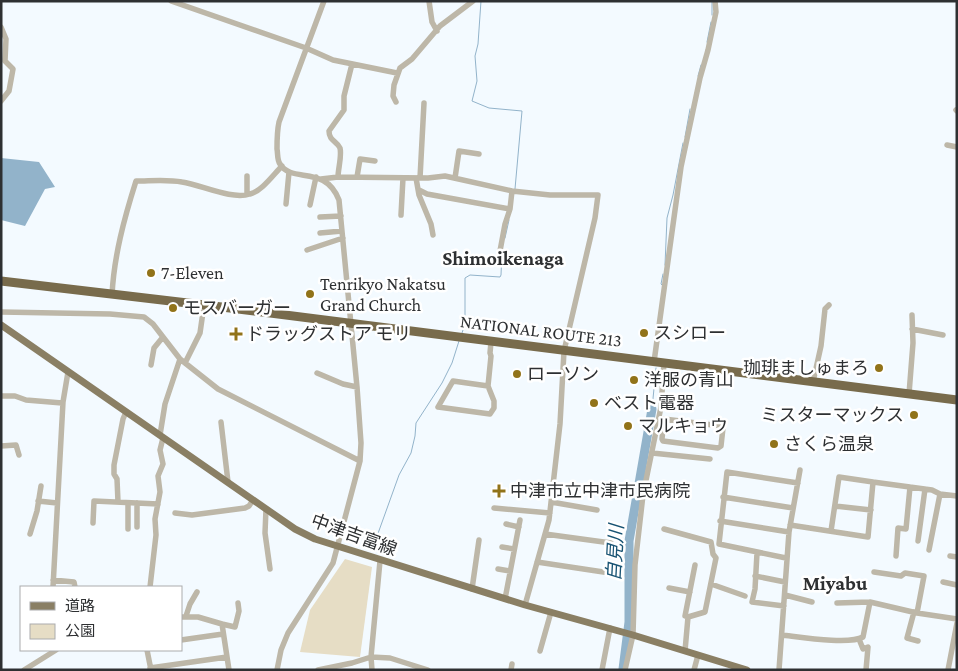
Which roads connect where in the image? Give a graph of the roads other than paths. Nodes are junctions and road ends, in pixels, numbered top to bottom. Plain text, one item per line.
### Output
1 (171, 1) edge
2 (324, 1) edge
3 (429, 1) edge
4 (473, 1) edge
5 (715, 1) edge
6 (182, 3) edge
7 (1, 27) edge
8 (437, 31) junction
9 (306, 48) junction
10 (352, 64) junction
11 (397, 74) junction
12 (4, 92) edge
13 (1, 101) edge
14 (396, 102) dead end
15 (424, 104) dead end
16 (948, 145) dead end
17 (957, 147) edge
18 (479, 154) dead end
19 (375, 161) dead end
20 (282, 166) junction
21 (289, 172) junction
22 (247, 176) dead end
23 (338, 177) junction
24 (357, 177) junction
25 (318, 178) junction
26 (403, 178) junction
27 (418, 178) junction
28 (455, 178) junction
29 (419, 190) junction
30 (512, 191) junction
31 (247, 194) junction
32 (286, 204) dead end
33 (310, 205) dead end
34 (510, 210) junction
35 (401, 215) dead end
36 (341, 216) junction
37 (320, 217) dead end
38 (342, 231) junction
39 (320, 233) dead end
40 (433, 235) dead end
41 (343, 238) junction
42 (307, 250) dead end
43 (500, 250) dead end
44 (1, 281) edge
45 (112, 295) junction
46 (204, 305) junction
47 (829, 305) dead end
48 (1, 312) edge
49 (912, 315) dead end
50 (351, 324) junction
51 (1, 325) edge
52 (912, 328) junction
53 (943, 335) dead end
54 (163, 337) junction
55 (491, 342) junction
56 (564, 351) junction
57 (180, 359) junction
58 (185, 363) junction
59 (659, 363) junction
60 (151, 365) dead end
61 (68, 372) junction
62 (317, 373) dead end
63 (813, 382) junction
64 (357, 386) junction
65 (488, 386) junction
66 (909, 394) junction
67 (1, 396) edge
68 (957, 400) edge
69 (62, 404) junction
70 (126, 412) junction
71 (661, 419) junction
72 (221, 422) dead end
73 (162, 437) junction
74 (1, 446) edge
75 (652, 453) junction
76 (19, 455) dead end
77 (710, 459) dead end
78 (360, 461) junction
79 (800, 470) dead end
80 (228, 482) junction
81 (874, 482) junction
82 (798, 483) junction
83 (41, 486) dead end
84 (910, 487) junction
85 (925, 489) junction
86 (940, 494) junction
87 (957, 496) edge
88 (723, 497) junction
89 (253, 500) junction
90 (38, 502) junction
91 (118, 502) junction
92 (551, 502) junction
93 (57, 503) junction
94 (128, 503) junction
95 (137, 503) junction
96 (158, 504) junction
97 (835, 506) junction
98 (494, 508) dead end
99 (793, 508) junction
100 (266, 509) junction
101 (597, 510) dead end
102 (871, 510) junction
103 (175, 513) dead end
104 (550, 513) junction
105 (720, 521) junction
106 (93, 523) dead end
107 (506, 524) dead end
108 (790, 525) junction
109 (137, 527) dead end
110 (128, 529) dead end
111 (664, 529) dead end
112 (831, 531) junction
113 (788, 532) junction
114 (30, 534) dead end
115 (545, 534) junction
116 (479, 540) dead end
117 (918, 541) dead end
118 (611, 543) dead end
119 (502, 546) dead end
120 (338, 548) junction
121 (514, 549) junction
122 (929, 550) dead end
123 (758, 553) junction
124 (896, 556) dead end
125 (786, 558) junction
126 (380, 561) junction
127 (537, 562) junction
128 (695, 565) dead end
129 (270, 569) dead end
130 (498, 569) dead end
131 (510, 571) junction
132 (874, 572) dead end
133 (610, 573) dead end
134 (755, 576) junction
135 (53, 580) junction
136 (785, 582) junction
137 (943, 582) dead end
138 (711, 584) junction
139 (957, 585) edge
140 (53, 586) edge
141 (75, 586) edge
142 (150, 586) edge
143 (669, 588) dead end
144 (472, 589) junction
145 (197, 592) dead end
146 (690, 592) junction
147 (784, 595) junction
148 (745, 596) dead end
149 (505, 599) junction
150 (812, 602) dead end
151 (870, 602) junction
152 (238, 603) dead end
153 (837, 603) dead end
154 (525, 605) junction
155 (784, 606) junction
156 (551, 612) junction
157 (915, 613) junction
158 (184, 617) edge
159 (688, 617) junction
160 (957, 621) edge
161 (222, 624) junction
162 (610, 628) junction
163 (223, 634) junction
164 (633, 635) junction
165 (782, 636) junction
166 (859, 639) junction
167 (182, 640) edge
168 (918, 641) dead end
169 (53, 651) edge
170 (147, 651) edge
171 (540, 651) dead end
172 (685, 651) junction
173 (698, 655) junction
174 (227, 657) junction
175 (371, 657) junction
176 (150, 669) edge
177 (24, 670) edge
178 (229, 670) edge
179 (277, 670) edge
180 (318, 670) edge
181 (372, 670) edge
182 (428, 670) edge
183 (602, 670) edge
184 (625, 670) edge
185 (694, 670) edge
186 (746, 670) edge
187 (779, 670) edge
188 (866, 670) edge
189 (948, 670) edge

1 - 6 street
2 - 9 street
3 - 8 street
4 - 8 street
5 - 59 street
6 - 9 street
7 - 12 street
8 - 11 street
9 - 10 street
9 - 20 street
10 - 11 street
10 - 23 street
11 - 14 street
12 - 13 street
15 - 27 street
16 - 17 street
18 - 28 street
19 - 24 street
20 - 21 street
20 - 31 street
21 - 25 street
21 - 32 street
22 - 31 street
23 - 24 street
23 - 25 street
24 - 26 street
25 - 33 street
25 - 36 street
26 - 27 street
26 - 35 street
27 - 28 street
27 - 29 street
28 - 30 street
29 - 34 street
29 - 40 street
30 - 34 street
30 - 56 street
31 - 45 street
34 - 43 street
36 - 37 street
36 - 38 street
38 - 39 street
38 - 41 street
41 - 42 street
41 - 50 street
44 - 45 highway, NATIONAL ROUTE 213
45 - 46 highway, NATIONAL ROUTE 213
46 - 50 highway, NATIONAL ROUTE 213
46 - 58 street
47 - 63 street
48 - 54 street
49 - 52 street
50 - 55 highway, NATIONAL ROUTE 213
50 - 64 street
51 - 61 main road, 中津吉富線
52 - 53 street
52 - 66 street
54 - 57 street
54 - 60 street
55 - 56 highway, NATIONAL ROUTE 213
55 - 65 street
56 - 59 highway, NATIONAL ROUTE 213
56 - 92 street
57 - 58 street
57 - 73 street
58 - 78 street
59 - 63 highway, NATIONAL ROUTE 213
59 - 71 street
61 - 69 street
61 - 70 main road, 中津吉富線
62 - 64 street
63 - 66 highway, NATIONAL ROUTE 213
64 - 78 street
65 - 65 street
66 - 68 highway, NATIONAL ROUTE 213
67 - 69 street
69 - 93 street
70 - 73 main road, 中津吉富線
70 - 91 street
71 - 71 street
71 - 75 street
72 - 80 street
73 - 80 main road, 中津吉富線
73 - 96 street
74 - 76 street
75 - 77 street
75 - 164 street
78 - 120 street
79 - 82 street
80 - 89 main road, 中津吉富線
81 - 84 street
81 - 97 street
81 - 102 street
82 - 88 street
82 - 99 street
83 - 90 street
84 - 85 street
84 - 124 street
85 - 86 street
85 - 117 street
86 - 87 street
86 - 122 street
88 - 99 street
88 - 105 street
89 - 100 main road, 中津吉富線
89 - 103 street
90 - 93 street
90 - 114 street
91 - 94 street
91 - 106 street
92 - 101 street
92 - 104 street
93 - 135 street
94 - 95 street
94 - 110 street
95 - 96 street
95 - 109 street
96 - 142 street
97 - 102 street
97 - 112 street
98 - 104 street
99 - 108 street
100 - 120 main road, 中津吉富線
100 - 129 street
102 - 112 street
104 - 115 street
105 - 113 street
105 - 123 street
107 - 121 street
108 - 112 street
108 - 113 street
111 - 138 street
113 - 125 street
115 - 118 street
115 - 127 street
116 - 144 street
119 - 121 street
120 - 126 main road, 中津吉富線
120 - 179 street
121 - 131 street
123 - 125 street
123 - 134 street
125 - 136 street
126 - 144 main road, 中津吉富線
126 - 175 street
127 - 133 street
127 - 154 street
128 - 146 street
130 - 131 street
131 - 149 street
132 - 157 street
134 - 136 street
134 - 155 street
135 - 140 street
135 - 141 street
136 - 147 street
137 - 139 street
138 - 148 street
138 - 159 street
143 - 146 street
144 - 149 main road, 中津吉富線
145 - 158 street
146 - 159 street
147 - 150 street
147 - 155 street
149 - 154 main road, 中津吉富線
151 - 153 street
151 - 157 street
151 - 166 street
152 - 161 street
154 - 156 main road, 中津吉富線
155 - 165 street
156 - 162 main road, 中津吉富線
156 - 171 street
157 - 160 street
157 - 168 street
158 - 161 street
159 - 172 street
160 - 189 street
161 - 163 street
162 - 164 main road, 中津吉富線
162 - 183 street
163 - 167 street
163 - 174 street
164 - 172 main road, 中津吉富線
164 - 184 street
165 - 166 street
165 - 187 street
166 - 188 street
169 - 177 street
170 - 176 street
172 - 173 main road, 中津吉富線
173 - 185 street
173 - 186 main road, 中津吉富線
174 - 176 street
174 - 178 street
175 - 180 street
175 - 181 street
175 - 182 street

